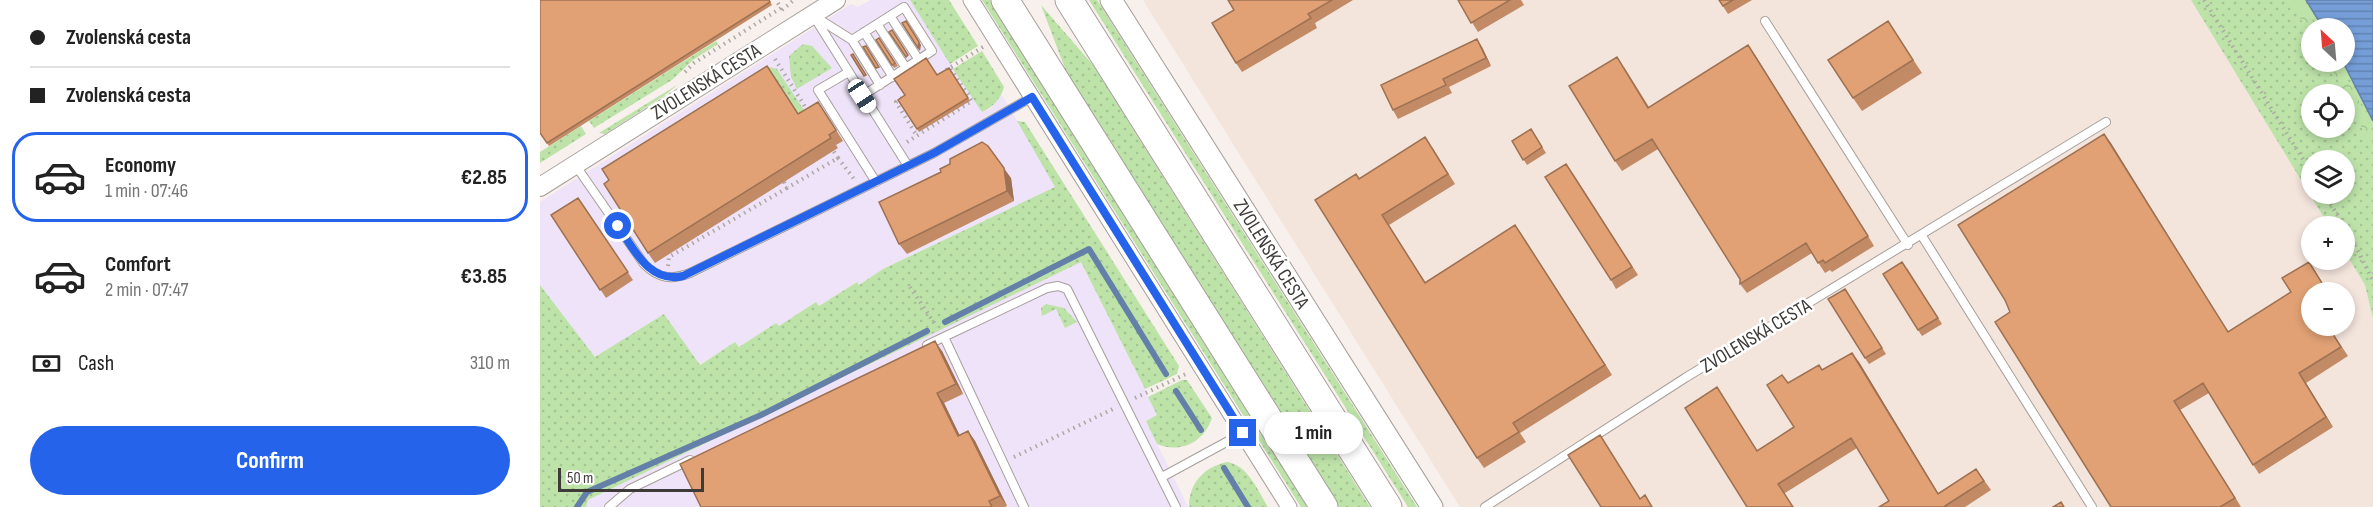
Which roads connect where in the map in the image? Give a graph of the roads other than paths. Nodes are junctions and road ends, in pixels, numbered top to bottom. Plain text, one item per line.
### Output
1 (836, 0) edge
2 (971, 0) edge
3 (1005, 0) edge
4 (1069, 0) edge
5 (1111, 0) edge
6 (813, 15) junction
7 (890, 16) junction
8 (1765, 21) dead end
9 (877, 24) junction
10 (864, 32) junction
11 (852, 40) junction
12 (918, 60) junction
13 (906, 68) junction
14 (847, 73) junction
15 (893, 77) junction
16 (880, 85) junction
17 (862, 96) junction
18 (1032, 97) junction
19 (2106, 122) dead end
20 (575, 165) junction
21 (908, 166) junction
22 (876, 182) junction
23 (540, 187) edge
24 (1922, 236) junction
25 (1908, 245) junction
26 (944, 338) junction
27 (923, 348) edge
28 (1243, 433) junction
29 (703, 454) edge
30 (1162, 477) junction
31 (609, 507) edge
32 (1024, 507) edge
33 (1176, 507) edge
34 (1289, 507) edge
35 (1323, 507) edge
36 (1388, 507) edge
37 (1432, 507) edge
38 (1485, 507) edge
39 (2092, 507) edge

1 - 6 street, ZVOLENSKÁ CESTA
2 - 18 street
3 - 35 highway
4 - 36 highway
5 - 37 main road, ZVOLENSKÁ CESTA
6 - 11 lane
6 - 14 lane
6 - 20 street, ZVOLENSKÁ CESTA
7 - 9 lane
7 - 12 lane
7 - 12 lane
8 - 25 lane
9 - 10 lane
9 - 13 lane
10 - 11 lane
10 - 15 lane
11 - 16 lane
12 - 13 lane
13 - 15 lane
14 - 17 lane
14 - 22 lane
15 - 16 lane
16 - 17 lane
17 - 21 lane
18 - 21 lane
18 - 28 street
19 - 24 lane, ZVOLENSKÁ CESTA
20 - 22 lane
20 - 23 street, ZVOLENSKÁ CESTA
21 - 22 lane
24 - 25 lane, ZVOLENSKÁ CESTA
24 - 39 lane
25 - 38 lane, ZVOLENSKÁ CESTA
26 - 27 lane
26 - 30 lane
26 - 32 lane
28 - 30 lane
28 - 34 street
29 - 31 lane
30 - 33 lane

